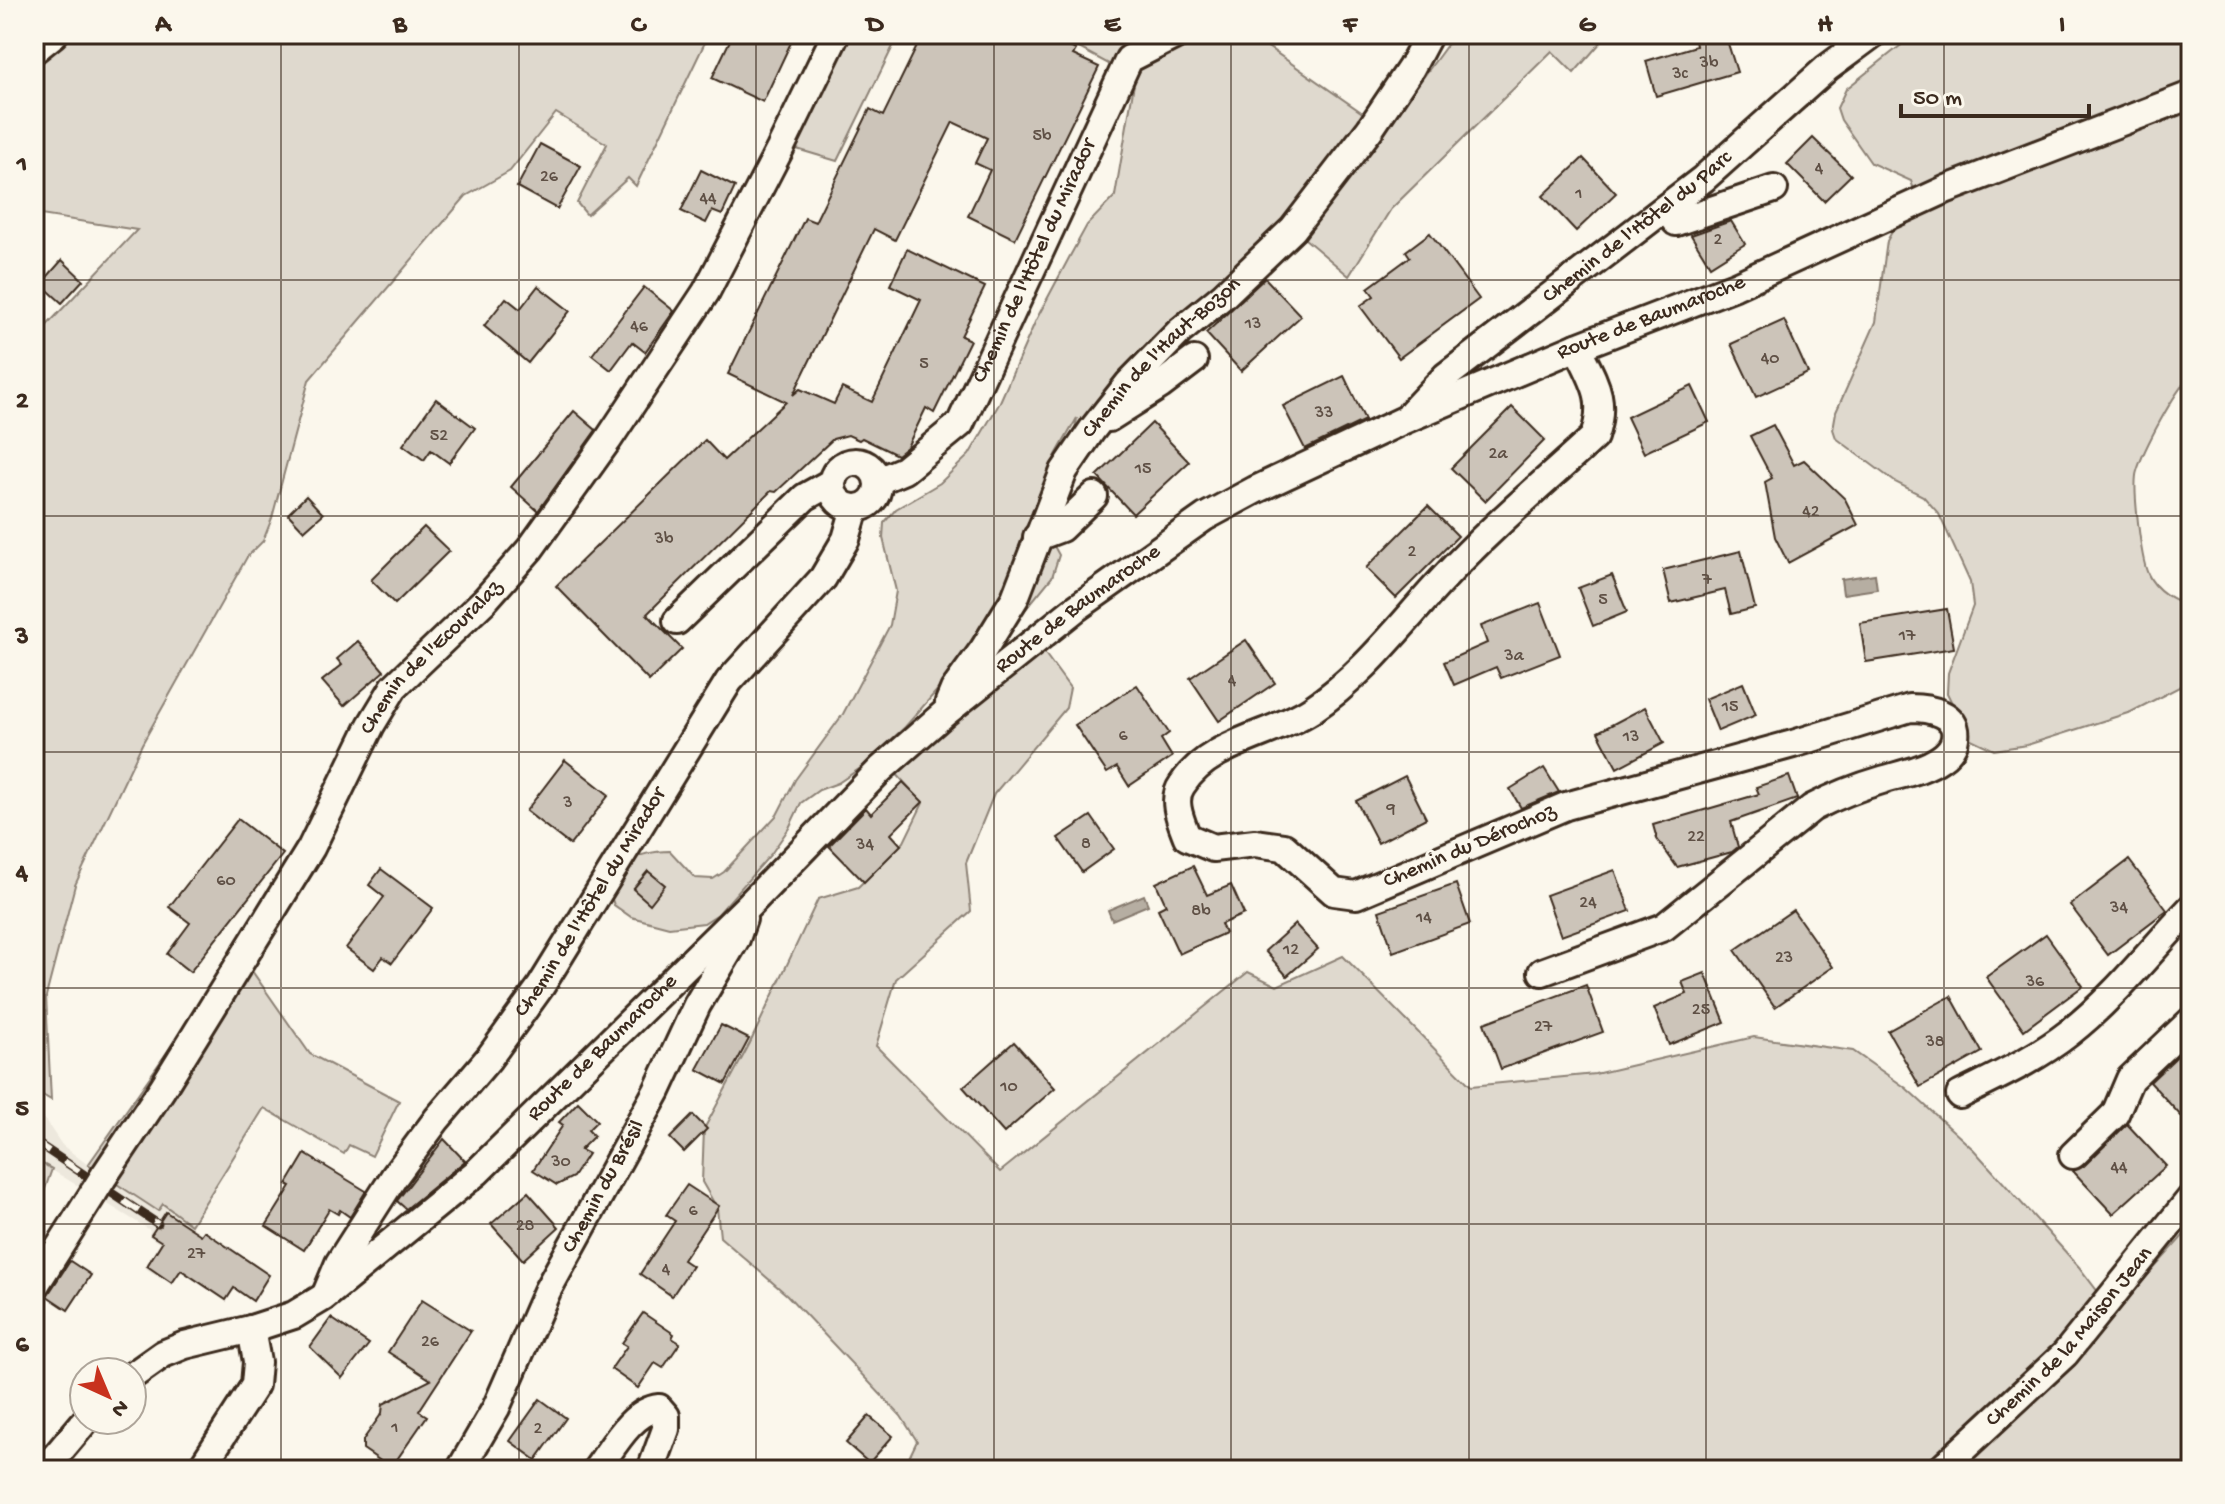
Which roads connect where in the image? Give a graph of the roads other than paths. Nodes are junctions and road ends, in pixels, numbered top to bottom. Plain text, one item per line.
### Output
1 (54, 34) edge
2 (836, 34) edge
3 (1178, 34) edge
4 (1429, 34) edge
5 (1873, 34) edge
6 (34, 50) edge
7 (2191, 95) edge
8 (1774, 189) dead end
9 (1666, 209) junction
10 (1577, 347) junction
11 (1194, 360) dead end
12 (1404, 420) junction
13 (1096, 425) junction
14 (878, 481) junction
15 (832, 482) junction
16 (1094, 496) dead end
17 (855, 508) junction
18 (1037, 537) junction
19 (677, 621) dead end
20 (946, 712) junction
21 (749, 905) junction
22 (2191, 908) edge
23 (1542, 972) dead end
24 (2191, 1021) edge
25 (1960, 1095) dead end
26 (2073, 1155) dead end
27 (2191, 1198) edge
28 (34, 1287) edge
29 (324, 1297) junction
30 (251, 1329) junction
31 (148, 1365) edge
32 (73, 1436) edge
33 (44, 1470) edge
34 (200, 1470) edge
35 (460, 1470) edge
36 (596, 1470) edge
37 (651, 1470) edge
38 (1940, 1470) edge

1 - 6 street
2 - 28 street, Chemin de l'Ecouralaz
3 - 14 street, Chemin de l'Hôtel du Mirador
4 - 13 street, Chemin de l'Haut-Bozon
5 - 9 street, Chemin de l'Hôtel du Parc
7 - 10 street, Route de Baumaroche
8 - 9 street
9 - 12 street, Chemin de l'Hôtel du Parc
10 - 12 street, Route de Baumaroche
10 - 23 street, Chemin du Dérochoz
11 - 13 street
12 - 20 street, Route de Baumaroche
13 - 18 street, Chemin de l'Haut-Bozon
14 - 15 street
14 - 17 street
15 - 17 street
15 - 19 street
16 - 18 street
17 - 29 street, Chemin de l'Hôtel du Mirador
18 - 20 street, Chemin de l'Haut-Bozon
20 - 21 street, Route de Baumaroche
21 - 29 street, Route de Baumaroche
21 - 35 street, Chemin du Brésil
22 - 25 street
24 - 26 street
27 - 38 street, Chemin de la Maison Jean
29 - 30 street, Route de Baumaroche
30 - 31 street, Route de Baumaroche
30 - 34 street
32 - 33 street
36 - 37 street

